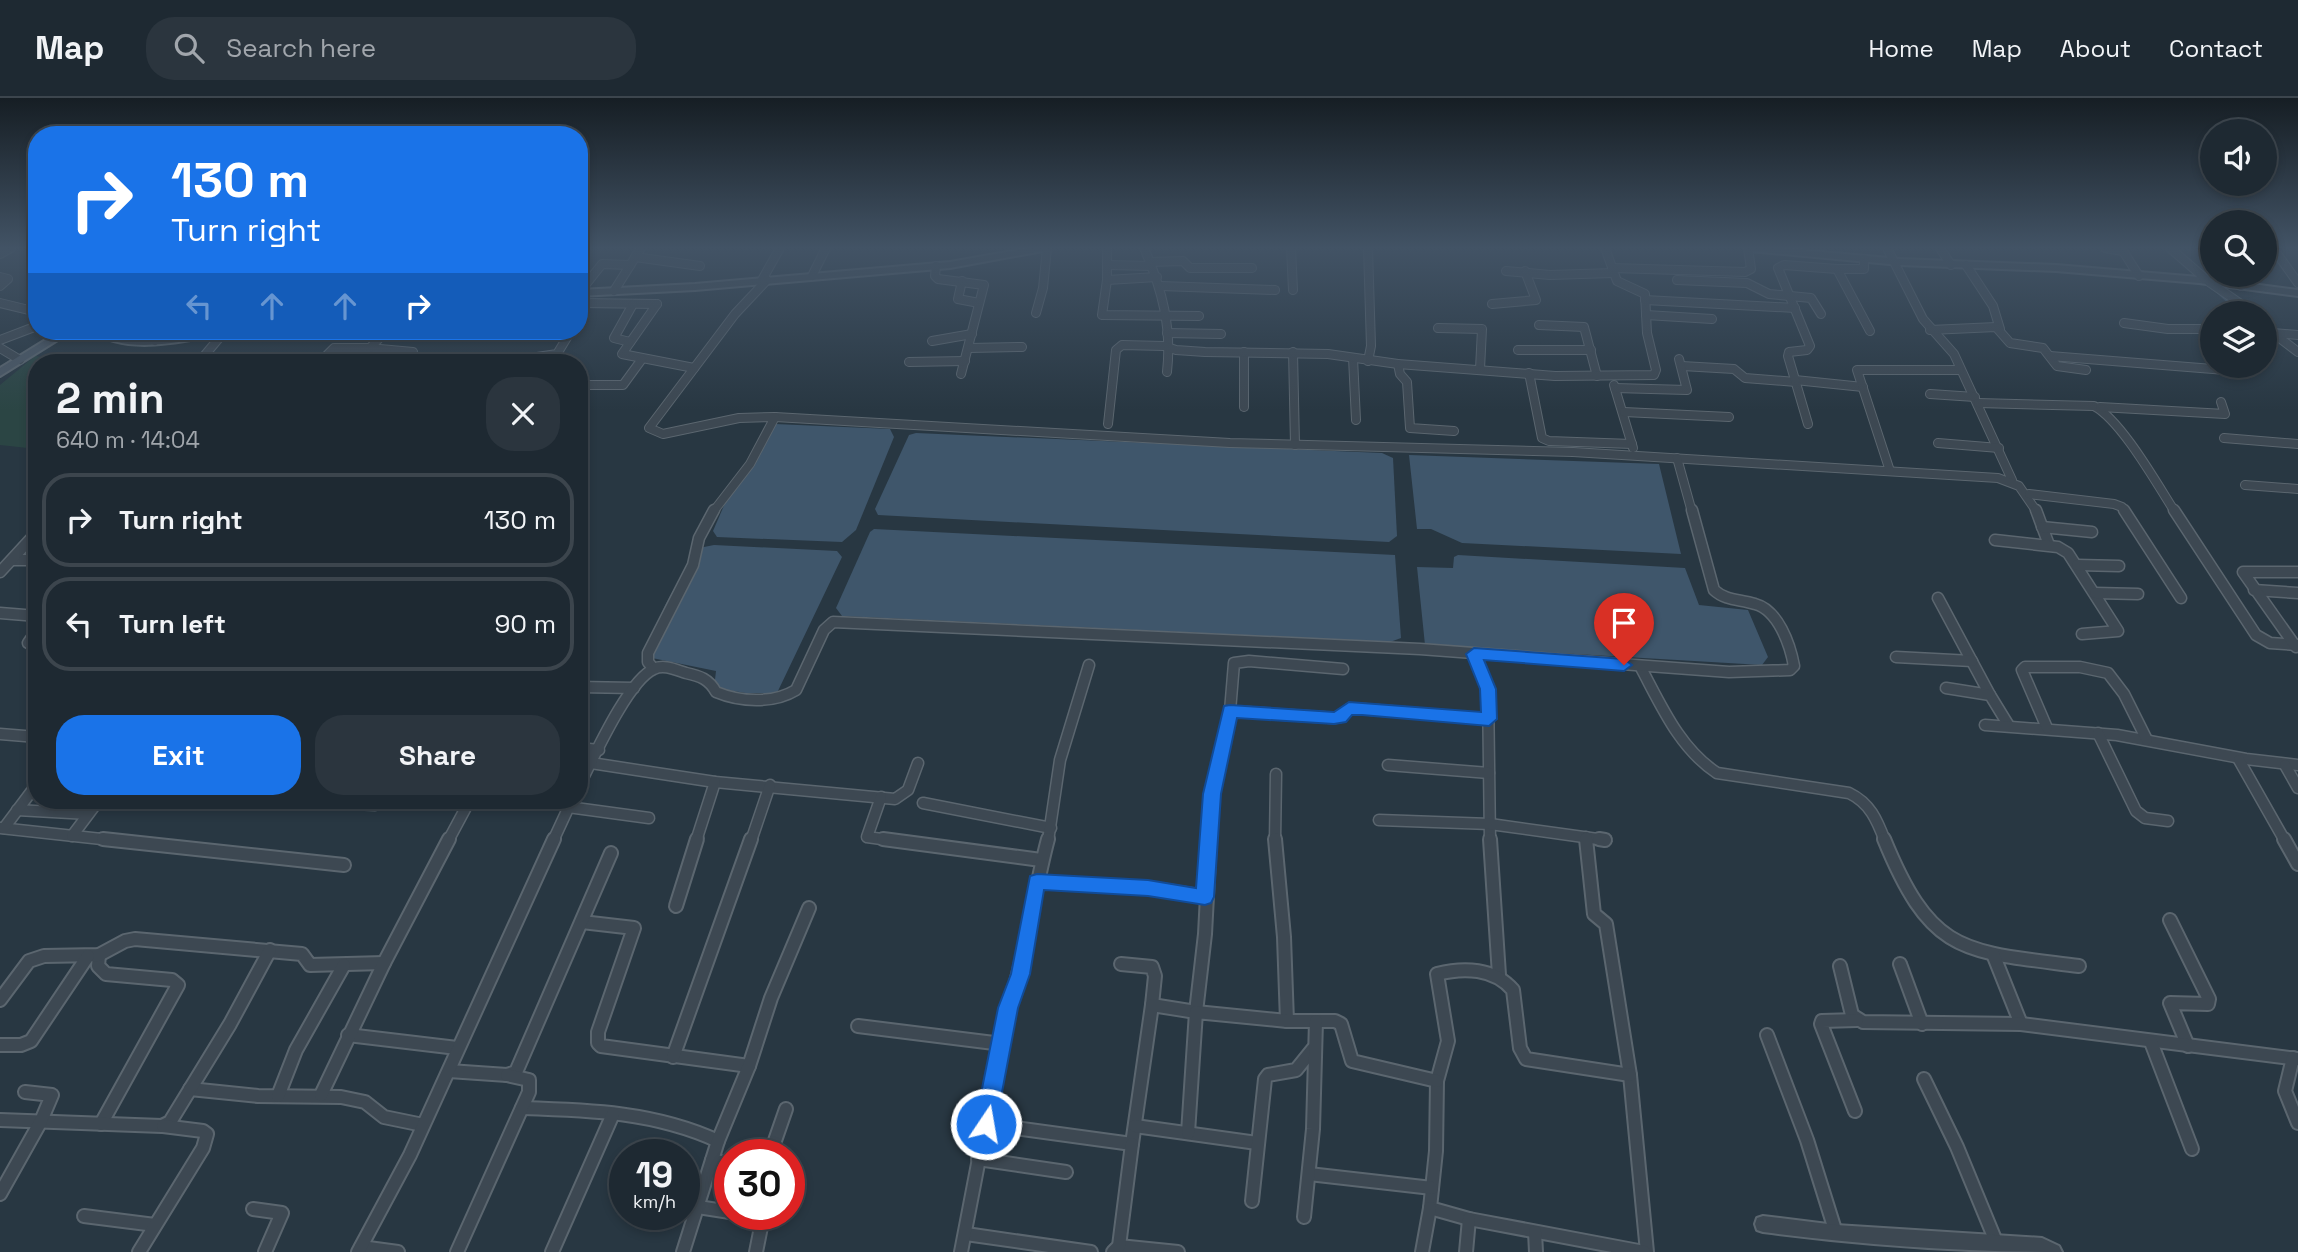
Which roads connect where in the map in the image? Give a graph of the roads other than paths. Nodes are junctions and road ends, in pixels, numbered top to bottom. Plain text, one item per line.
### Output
1 (624, 302) edge
2 (745, 302) edge
3 (973, 302) edge
4 (1039, 302) edge
5 (1104, 302) edge
6 (1163, 302) edge
7 (1370, 302) edge
8 (1516, 302) edge
9 (1645, 302) edge
10 (1680, 302) edge
11 (1792, 302) edge
12 (1814, 302) edge
13 (1854, 302) edge
14 (1914, 302) edge
15 (1990, 302) edge
16 (0, 303) edge
17 (979, 303) joint
18 (633, 304) junction
19 (1492, 304) dead end
20 (1795, 308) junction
21 (28, 310) edge
22 (1036, 313) dead end
23 (1821, 314) dead end
24 (1646, 315) junction
25 (1165, 316) junction
26 (1199, 316) dead end
27 (1713, 318) dead end
28 (2124, 323) dead end
29 (1539, 325) dead end
30 (1438, 328) dead end
31 (28, 329) edge
32 (2000, 329) junction
33 (2200, 329) edge
34 (1930, 330) junction
35 (1870, 331) dead end
36 (1167, 333) junction
37 (2277, 333) edge
38 (972, 334) junction
39 (1221, 334) dead end
40 (2298, 335) edge
41 (2277, 339) edge
42 (0, 340) edge
43 (52, 340) edge
44 (120, 340) edge
45 (162, 340) edge
46 (217, 340) edge
47 (377, 340) edge
48 (155, 341) joint
49 (932, 341) dead end
50 (630, 342) junction
51 (1023, 347) dead end
52 (1170, 347) junction
53 (0, 348) edge
54 (369, 348) junction
55 (969, 348) junction
56 (1518, 350) dead end
57 (1591, 350) junction
58 (1244, 352) junction
59 (1293, 352) junction
60 (30, 354) edge
61 (205, 354) edge
62 (328, 354) edge
63 (412, 354) edge
64 (2298, 354) edge
65 (28, 355) edge
66 (2050, 356) junction
67 (1353, 358) junction
68 (642, 359) junction
69 (20, 360) junction
70 (1368, 360) junction
71 (965, 361) junction
72 (909, 362) dead end
73 (1398, 364) junction
74 (694, 368) junction
75 (2200, 368) edge
76 (1480, 369) junction
77 (1960, 370) junction
78 (2086, 370) dead end
79 (1167, 372) dead end
80 (0, 373) edge
81 (1529, 373) junction
82 (961, 374) dead end
83 (1597, 376) junction
84 (1610, 376) junction
85 (1796, 381) junction
86 (588, 385) edge
87 (1863, 387) junction
88 (1615, 388) junction
89 (1930, 394) dead end
90 (1976, 400) junction
91 (2221, 402) dead end
92 (1244, 407) dead end
93 (2100, 407) junction
94 (1624, 412) junction
95 (1729, 417) dead end
96 (775, 418) junction
97 (1356, 420) dead end
98 (1108, 424) dead end
99 (1808, 424) dead end
100 (1454, 431) dead end
101 (2224, 438) dead end
102 (1938, 443) dead end
103 (1632, 444) junction
104 (2298, 444) edge
105 (1295, 445) junction
106 (1999, 449) junction
107 (1634, 455) junction
108 (1677, 458) junction
109 (1890, 471) junction
110 (2012, 480) junction
111 (2245, 485) dead end
112 (2298, 489) edge
113 (2029, 494) junction
114 (2042, 527) junction
115 (2092, 532) dead end
116 (1995, 540) dead end
117 (28, 542) edge
118 (2049, 545) junction
119 (12, 560) junction
120 (28, 560) edge
121 (2077, 565) junction
122 (2119, 566) dead end
123 (0, 572) edge
124 (2298, 572) edge
125 (2254, 590) junction
126 (2095, 593) junction
127 (2298, 593) edge
128 (2138, 594) dead end
129 (1938, 598) dead end
130 (2180, 598) dead end
131 (1, 615) edge
132 (28, 616) edge
133 (2082, 634) dead end
134 (2297, 647) edge
135 (1474, 654) junction
136 (1896, 657) dead end
137 (1972, 661) junction
138 (1089, 664) dead end
139 (1640, 666) junction
140 (653, 668) junction
141 (1343, 669) dead end
142 (588, 687) edge
143 (634, 688) junction
144 (1946, 688) dead end
145 (1990, 695) junction
146 (1230, 711) junction
147 (1489, 719) junction
148 (1985, 725) dead end
149 (2009, 726) junction
150 (2047, 728) junction
151 (2098, 733) junction
152 (0, 734) edge
153 (28, 736) edge
154 (2147, 740) junction
155 (588, 749) edge
156 (599, 750) junction
157 (2239, 760) junction
158 (591, 763) junction
159 (918, 763) dead end
160 (1388, 765) dead end
161 (2285, 765) junction
162 (2298, 765) edge
163 (588, 769) edge
164 (1489, 773) junction
165 (1276, 774) dead end
166 (715, 782) junction
167 (770, 785) junction
168 (2298, 788) edge
169 (28, 796) edge
170 (881, 797) junction
171 (923, 803) dead end
172 (588, 806) edge
173 (92, 809) edge
174 (465, 809) edge
175 (567, 809) edge
176 (17, 810) junction
177 (88, 814) junction
178 (649, 818) dead end
179 (1379, 820) dead end
180 (2168, 821) dead end
181 (1490, 824) junction
182 (2, 828) edge
183 (1051, 828) junction
184 (72, 836) junction
185 (1586, 837) junction
186 (1605, 840) dead end
187 (611, 853) dead end
188 (1041, 860) junction
189 (2298, 864) edge
190 (344, 865) dead end
191 (1037, 882) junction
192 (1205, 897) junction
193 (676, 906) dead end
194 (809, 908) dead end
195 (2170, 920) dead end
196 (582, 922) junction
197 (270, 950) junction
198 (1993, 954) junction
199 (94, 956) junction
200 (384, 963) junction
201 (1121, 964) dead end
202 (1900, 964) dead end
203 (344, 965) junction
204 (1840, 966) dead end
205 (2079, 966) dead end
206 (1499, 975) junction
207 (0, 1000) edge
208 (1152, 1006) junction
209 (1196, 1012) junction
210 (1857, 1020) junction
211 (1287, 1021) junction
212 (1316, 1021) junction
213 (1922, 1024) junction
214 (2021, 1024) junction
215 (858, 1026) dead end
216 (348, 1035) junction
217 (1767, 1035) dead end
218 (2151, 1042) junction
219 (1002, 1044) junction
220 (0, 1045) edge
221 (2188, 1046) junction
222 (457, 1048) junction
223 (1314, 1048) junction
224 (673, 1057) junction
225 (2295, 1059) edge
226 (749, 1066) junction
227 (449, 1071) junction
228 (507, 1075) junction
229 (1630, 1075) junction
230 (1924, 1079) dead end
231 (1437, 1081) junction
232 (190, 1089) junction
233 (24, 1092) dead end
234 (321, 1095) junction
235 (278, 1096) junction
236 (522, 1108) junction
237 (786, 1110) dead end
238 (1855, 1111) dead end
239 (613, 1114) junction
240 (0, 1120) edge
241 (41, 1121) junction
242 (2298, 1123) edge
243 (101, 1124) junction
244 (986, 1124) junction
245 (423, 1125) junction
246 (162, 1126) junction
247 (1135, 1126) junction
248 (1188, 1133) junction
249 (719, 1139) edge
250 (776, 1139) edge
251 (714, 1140) edge
252 (1257, 1143) junction
253 (1132, 1144) junction
254 (2192, 1149) dead end
255 (714, 1154) edge
256 (978, 1159) junction
257 (712, 1160) joint
258 (1066, 1172) dead end
259 (1309, 1174) junction
260 (1433, 1188) junction
261 (0, 1194) edge
262 (700, 1200) edge
263 (1252, 1202) dead end
264 (253, 1209) dead end
265 (1430, 1209) junction
266 (85, 1216) dead end
267 (1304, 1217) dead end
268 (1469, 1219) junction
269 (1763, 1224) dead end
270 (155, 1225) junction
271 (690, 1230) edge
272 (760, 1230) edge
273 (1535, 1232) junction
274 (1836, 1233) junction
275 (966, 1234) junction
276 (1997, 1244) junction
277 (360, 1249) edge
278 (1116, 1249) edge
279 (1055, 1250) edge
280 (139, 1252) edge
281 (265, 1252) edge
282 (398, 1252) edge
283 (457, 1252) edge
284 (552, 1252) edge
285 (683, 1252) edge
286 (756, 1252) edge
287 (961, 1252) edge
288 (1091, 1252) edge
289 (1178, 1252) edge
290 (1422, 1252) edge
291 (1466, 1252) edge
292 (1536, 1252) edge
293 (1645, 1252) edge
294 (2053, 1252) edge

1 - 18 street
2 - 74 street
3 - 17 street
4 - 22 street
5 - 25 street
6 - 25 street
7 - 70 street
8 - 19 street
9 - 24 street
10 - 20 street
11 - 20 street
12 - 23 street
13 - 35 street
14 - 34 street
15 - 32 street
16 - 21 street
17 - 38 street
18 - 50 street
18 - 50 street
20 - 85 street
24 - 27 street
24 - 84 street
25 - 26 street
25 - 36 street
28 - 33 street
29 - 57 street
30 - 76 street
31 - 42 street
32 - 34 street
32 - 66 street
34 - 77 street
36 - 39 street
36 - 52 street
37 - 40 street
38 - 49 street
38 - 55 street
41 - 64 street
43 - 60 main road
44 - 48 street
45 - 48 street
46 - 61 street
47 - 54 street
50 - 68 street
51 - 55 street
52 - 58 street
52 - 79 street
52 - 98 street
53 - 69 street
54 - 62 street
54 - 63 street
55 - 71 street
56 - 57 street
57 - 83 street
58 - 59 street
58 - 92 street
59 - 67 street
59 - 105 street
65 - 69 main road
66 - 75 street
66 - 78 street
67 - 70 street
67 - 97 street
68 - 74 street
68 - 86 street
69 - 80 main road
70 - 73 street
71 - 72 street
71 - 82 street
73 - 76 street
73 - 100 street
74 - 96 street
76 - 81 street
77 - 87 street
77 - 90 street
81 - 83 street
81 - 103 street
83 - 84 street
84 - 88 street
85 - 87 street
85 - 88 street
85 - 99 street
87 - 109 street
88 - 94 street
89 - 90 street
90 - 93 street
90 - 106 street
91 - 93 street
93 - 134 street
94 - 95 street
94 - 103 street
96 - 105 street
96 - 140 street
101 - 104 street
102 - 106 street
103 - 107 street
105 - 107 street
106 - 110 street
107 - 108 street
108 - 109 street
108 - 139 street
109 - 110 street
110 - 113 street
111 - 112 street
113 - 114 street
113 - 130 street
114 - 115 street
114 - 118 street
116 - 118 street
117 - 119 street
118 - 121 street
119 - 120 street
119 - 123 street
121 - 122 street
121 - 126 street
124 - 125 street
125 - 127 street
125 - 134 street
126 - 128 street
126 - 133 street
129 - 137 street
131 - 132 street
135 - 139 street
135 - 140 street
135 - 147 street
136 - 137 street
137 - 145 street
138 - 183 street
139 - 198 street
140 - 143 street
141 - 146 street
142 - 143 street
143 - 156 street
144 - 145 street
145 - 149 street
146 - 147 street
146 - 192 street
147 - 164 street
148 - 149 street
149 - 150 street
150 - 151 street
150 - 154 street
151 - 154 street
151 - 180 street
152 - 153 street
154 - 157 street
155 - 156 street
156 - 158 street
157 - 161 street
157 - 189 street
158 - 163 street
158 - 166 street
159 - 170 street
160 - 164 street
161 - 162 street
161 - 168 street
164 - 181 street
165 - 211 street
166 - 167 street
166 - 193 street
167 - 170 street
167 - 224 street
169 - 176 street
170 - 188 street
171 - 183 street
172 - 178 street
173 - 177 street
174 - 200 street
175 - 222 street
176 - 177 street
176 - 182 street
177 - 184 street
179 - 181 street
181 - 185 street
181 - 206 street
182 - 184 street
183 - 188 street
184 - 190 street
185 - 186 street
185 - 229 street
187 - 196 street
188 - 191 street
191 - 192 street
191 - 219 street
192 - 209 street
194 - 226 street
195 - 221 street
196 - 224 street
196 - 228 street
197 - 199 street
197 - 203 street
197 - 232 street
198 - 205 street
198 - 214 street
199 - 207 street
199 - 220 street
199 - 243 street
200 - 203 street
200 - 216 street
201 - 208 street
202 - 213 street
203 - 235 street
204 - 210 street
206 - 229 street
206 - 231 street
208 - 209 street
208 - 247 street
209 - 211 street
209 - 248 street
210 - 213 street
210 - 238 street
211 - 212 street
212 - 223 street
212 - 231 street
213 - 214 street
214 - 218 street
215 - 219 street
216 - 222 street
216 - 234 street
217 - 274 street
218 - 221 street
218 - 254 street
219 - 244 street
221 - 225 street
222 - 227 street
223 - 252 street
223 - 259 street
224 - 226 street
225 - 242 street
226 - 249 street
227 - 228 street
227 - 245 street
228 - 236 street
229 - 293 street
230 - 276 street
231 - 260 street
232 - 235 street
232 - 246 street
233 - 241 street
234 - 235 street
234 - 245 street
236 - 239 street
236 - 283 street
237 - 250 street
239 - 251 street
239 - 284 street
240 - 241 street
241 - 243 street
241 - 261 street
243 - 246 street
244 - 253 street
244 - 256 street
245 - 277 street
246 - 270 street
247 - 248 street
247 - 253 street
248 - 252 street
252 - 263 street
253 - 278 street
255 - 257 street
256 - 258 street
256 - 275 street
257 - 262 street
259 - 260 street
259 - 267 street
260 - 265 street
264 - 281 street
265 - 268 street
265 - 290 street
266 - 270 street
268 - 273 street
268 - 291 street
269 - 274 street
270 - 280 street
271 - 285 street
272 - 286 street
273 - 292 street
273 - 293 street
274 - 276 street
275 - 279 street
275 - 287 street
276 - 294 street
277 - 282 street
278 - 289 street
279 - 288 street

